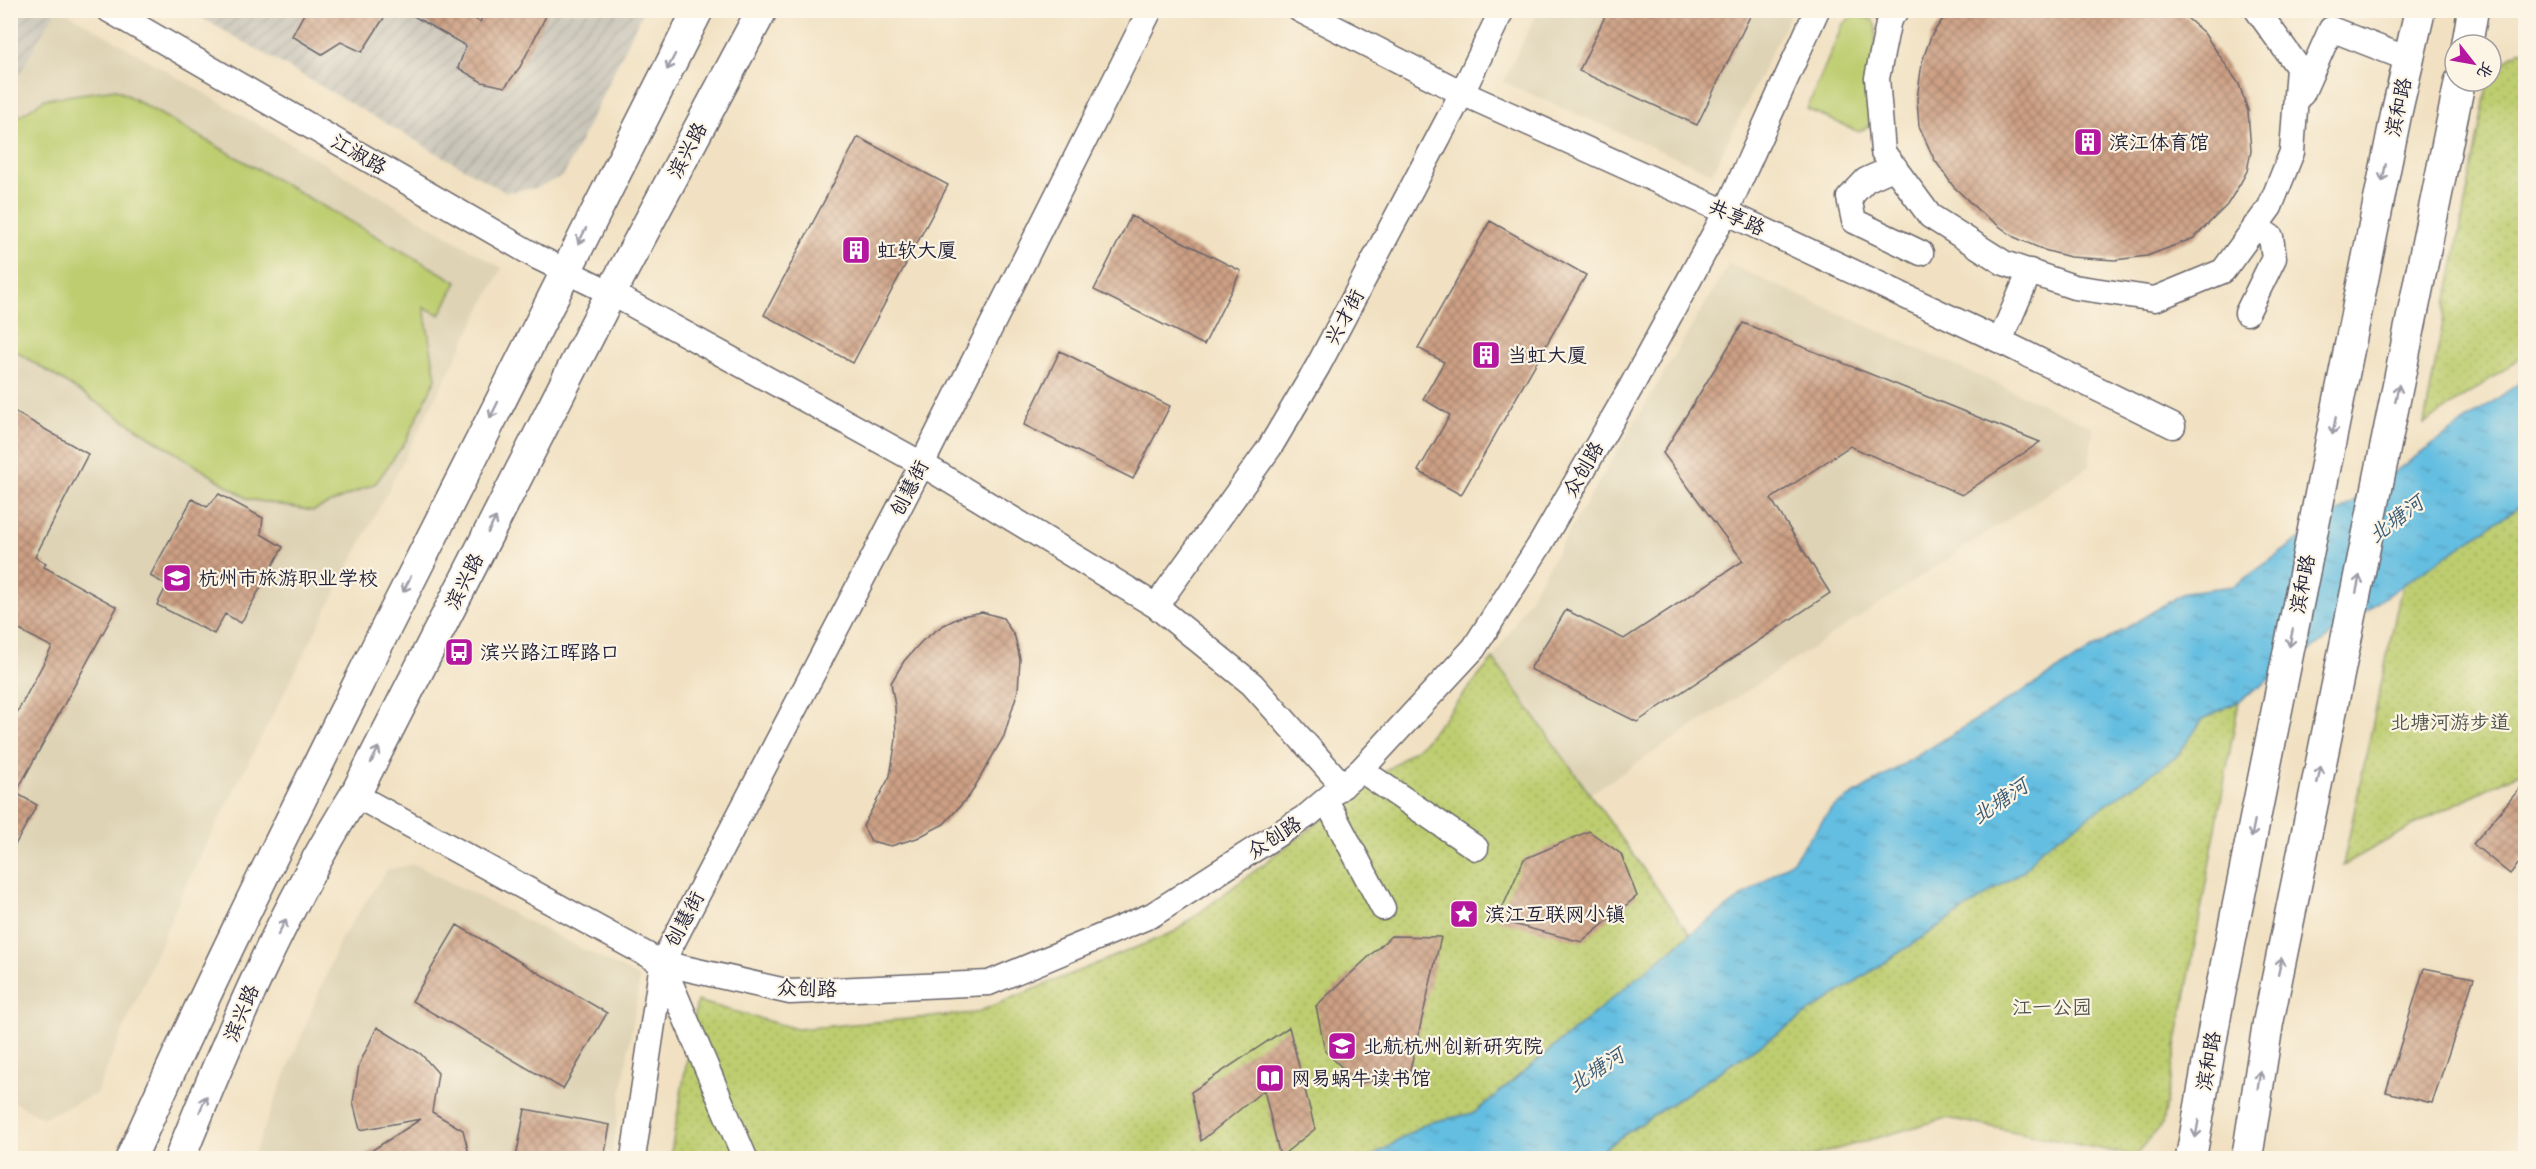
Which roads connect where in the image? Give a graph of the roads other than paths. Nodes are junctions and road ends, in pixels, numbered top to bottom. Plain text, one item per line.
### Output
1 (109, 10) edge
2 (698, 10) edge
3 (762, 10) edge
4 (1150, 10) edge
5 (1300, 10) edge
6 (1502, 10) edge
7 (1817, 10) edge
8 (2258, 10) edge
9 (2420, 10) edge
10 (2473, 10) edge
11 (1885, 13) edge
12 (2469, 33) edge
13 (2408, 59) junction
14 (1462, 93) junction
15 (2458, 93) edge
16 (2295, 108) junction
17 (1894, 167) junction
18 (1726, 212) junction
19 (2256, 226) junction
20 (1921, 254) dead end
21 (564, 270) junction
22 (2030, 271) junction
23 (611, 293) junction
24 (2247, 313) dead end
25 (2000, 341) junction
26 (2173, 426) dead end
27 (922, 464) junction
28 (1156, 606) junction
29 (1361, 770) junction
30 (1335, 793) junction
31 (355, 795) junction
32 (1476, 848) dead end
33 (1383, 908) dead end
34 (662, 963) junction
35 (131, 1158) edge
36 (180, 1158) edge
37 (633, 1158) edge
38 (745, 1158) edge
39 (2192, 1158) edge
40 (2247, 1158) edge

1 - 21 street, 江淑路
2 -> 21 main road, 滨兴路
3 - 23 main road, 滨兴路
4 - 27 street, 创慧街
5 - 14 street, 共享路
6 - 14 street, 兴才街
7 - 18 street, 众创路
8 - 16 street
9 - 13 main road, 滨和路
10 - 12 main road
11 - 17 street
13 - 16 street
13 -> 39 main road, 滨和路
14 - 18 street, 共享路
14 - 28 street, 兴才街
40 -> 15 main road
16 - 19 street
17 - 20 street
17 - 22 street
18 - 25 street, 共享路
18 - 29 street, 众创路
19 - 22 street
19 - 24 street
21 - 23 street, 江淑路
21 -> 35 main road, 滨兴路
22 - 25 street
23 - 27 street, 江淑路
31 -> 23 main road, 滨兴路
25 - 26 street, 共享路
27 - 28 street, 江淑路
27 - 34 street, 创慧街
28 - 30 street, 江淑路
29 - 30 street, 众创路
29 - 32 street
30 - 33 street, 江淑路
30 - 34 street, 众创路
31 - 34 street, 众创路
36 -> 31 main road, 滨兴路
34 - 37 street, 创慧街
34 - 38 street

